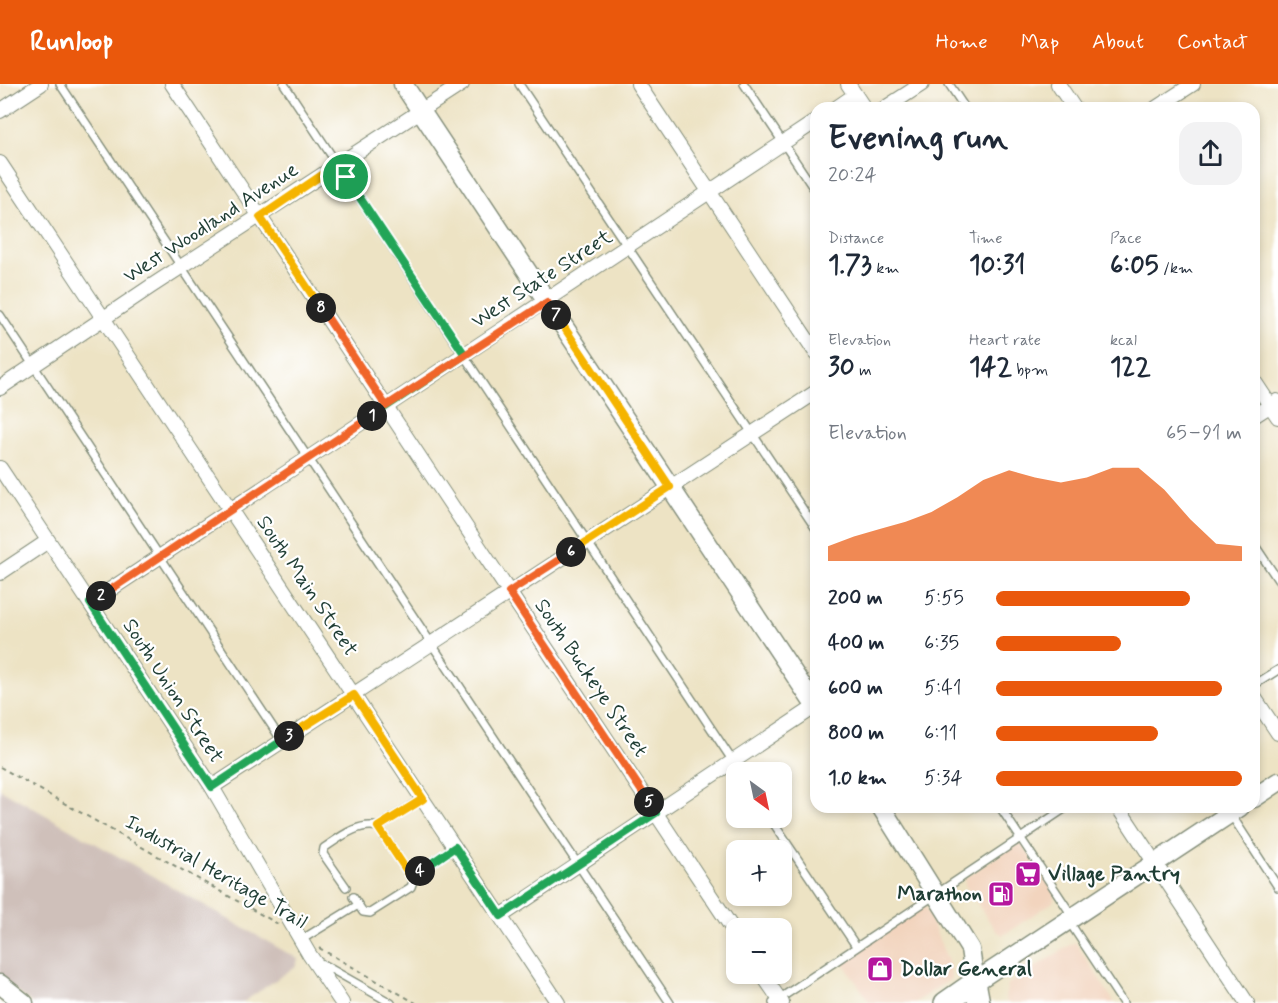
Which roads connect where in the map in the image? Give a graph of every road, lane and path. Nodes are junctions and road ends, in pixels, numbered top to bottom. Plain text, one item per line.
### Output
1 (41, 84) edge
2 (60, 84) edge
3 (172, 84) edge
4 (284, 84) edge
5 (403, 84) edge
6 (462, 84) edge
7 (519, 84) edge
8 (638, 84) edge
9 (744, 84) edge
10 (922, 84) edge
11 (949, 84) edge
12 (1058, 84) edge
13 (1193, 84) edge
14 (851, 89) edge
15 (841, 102) edge
16 (860, 102) edge
17 (894, 102) edge
18 (961, 102) edge
19 (1070, 102) edge
20 (1165, 102) edge
21 (0, 111) edge
22 (421, 111) junction
23 (810, 126) edge
24 (784, 144) junction
25 (0, 163) edge
26 (338, 164) junction
27 (810, 183) edge
28 (710, 192) junction
29 (260, 217) junction
30 (629, 247) junction
31 (182, 267) junction
32 (547, 302) junction
33 (0, 315) edge
34 (104, 318) junction
35 (810, 344) edge
36 (465, 355) junction
37 (33, 365) junction
38 (0, 388) edge
39 (1260, 388) edge
40 (810, 396) edge
41 (1274, 403) edge
42 (386, 406) junction
43 (1260, 412) edge
44 (1278, 417) edge
45 (753, 433) junction
46 (308, 459) junction
47 (0, 468) edge
48 (670, 487) junction
49 (230, 509) junction
50 (810, 520) edge
51 (588, 540) junction
52 (48, 541) junction
53 (1260, 553) edge
54 (160, 557) junction
55 (0, 573) edge
56 (1278, 580) edge
57 (509, 592) junction
58 (90, 603) junction
59 (430, 644) junction
60 (1278, 670) edge
61 (1260, 681) edge
62 (354, 695) junction
63 (810, 697) edge
64 (1260, 706) edge
65 (810, 711) edge
66 (1278, 733) edge
67 (282, 741) junction
68 (734, 762) edge
69 (743, 762) edge
70 (0, 767) edge
71 (726, 773) edge
72 (1278, 782) edge
73 (212, 787) junction
74 (1260, 794) edge
75 (423, 799) junction
76 (656, 813) junction
77 (885, 813) edge
78 (1004, 813) edge
79 (1059, 813) edge
80 (1122, 813) edge
81 (1230, 813) edge
82 (1237, 813) edge
83 (378, 827) junction
84 (777, 828) edge
85 (1021, 838) junction
86 (455, 847) junction
87 (1155, 863) junction
88 (579, 864) junction
89 (411, 877) junction
90 (346, 887) dead end
91 (1278, 887) edge
92 (936, 893) junction
93 (353, 897) dead end
94 (358, 905) junction
95 (501, 916) junction
96 (1071, 918) junction
97 (726, 919) edge
98 (301, 938) junction
99 (856, 946) junction
100 (312, 958) junction
101 (975, 982) junction
102 (0, 984) edge
103 (768, 984) edge
104 (0, 997) edge
105 (778, 1002) edge
106 (8, 1003) edge
107 (24, 1003) edge
108 (342, 1003) edge
109 (391, 1003) edge
110 (416, 1003) edge
111 (558, 1003) edge
112 (670, 1003) edge
113 (945, 1003) edge
114 (979, 1003) edge
115 (1124, 1003) edge
116 (1247, 1003) edge

1 - 21 street
2 - 31 lane
3 - 29 street, South Buckeye Street
4 - 26 lane
5 - 22 main road
6 - 22 street, West Woodland Avenue
7 - 30 lane
8 - 28 street
9 - 24 lane
10 - 17 street
11 - 18 lane
12 - 19 street
13 - 20 street
14 - 15 street
14 - 16 street
22 - 26 street, West Woodland Avenue
22 - 32 main road
23 - 24 street, West State Street
24 - 27 lane
24 - 28 street, West State Street
25 - 34 street, South Main Street
26 - 29 street, West Woodland Avenue
26 - 36 lane
28 - 30 street, West State Street
28 - 35 street
29 - 31 street, West Woodland Avenue
29 - 42 street, South Buckeye Street
30 - 32 street, West State Street
30 - 45 lane
31 - 34 street, West Woodland Avenue
31 - 46 lane
32 - 36 street, West State Street
32 - 48 main road
33 - 37 lane
34 - 37 street, West Woodland Avenue
34 - 49 street, South Main Street
36 - 42 street, West State Street
36 - 51 lane
37 - 38 street, West Woodland Avenue
37 - 54 lane
39 - 41 street
40 - 45 street
41 - 43 street
41 - 44 street
42 - 46 street, West State Street
42 - 57 street, South Buckeye Street
45 - 48 street
45 - 50 lane
46 - 49 street, West State Street
46 - 59 lane
47 - 52 street, South Union Street
48 - 51 street
48 - 63 main road
49 - 54 street, West State Street
49 - 62 street, South Main Street
51 - 57 street
51 - 68 lane
52 - 55 street
52 - 58 street, South Union Street
53 - 56 lane
54 - 58 street, West State Street
54 - 67 lane
57 - 59 street
57 - 76 street, South Buckeye Street
58 - 73 street, South Union Street
59 - 62 street
59 - 88 lane
60 - 61 lane
62 - 67 street
62 - 75 street, South Main Street
64 - 66 street
65 - 69 street
67 - 73 street
70 - 98 path, Industrial Heritage Trail
71 - 76 street
72 - 74 main road
73 - 98 street, South Union Street
75 - 83 lane
75 - 86 street, South Main Street
76 - 88 street
76 - 97 street, South Buckeye Street
77 - 92 main road
78 - 85 lane
79 - 85 lane
80 - 87 street
81 - 87 main road
82 - 91 lane
83 - 89 lane
83 - 90 lane
84 - 99 lane
85 - 92 lane
85 - 96 lane
86 - 89 lane
86 - 95 street, South Main Street
87 - 96 main road
87 - 116 street
88 - 95 street
88 - 112 lane
89 - 94 lane
92 - 99 lane
92 - 101 main road
93 - 94 lane
94 - 98 lane
95 - 111 street, South Main Street
96 - 101 main road
96 - 115 lane
98 - 100 street, South Union Street
98 - 110 path, Industrial Heritage Trail
99 - 105 lane
100 - 108 street, South Union Street
100 - 109 lane
101 - 113 main road
101 - 114 main road
102 - 107 main road
103 - 105 street
104 - 106 main road

